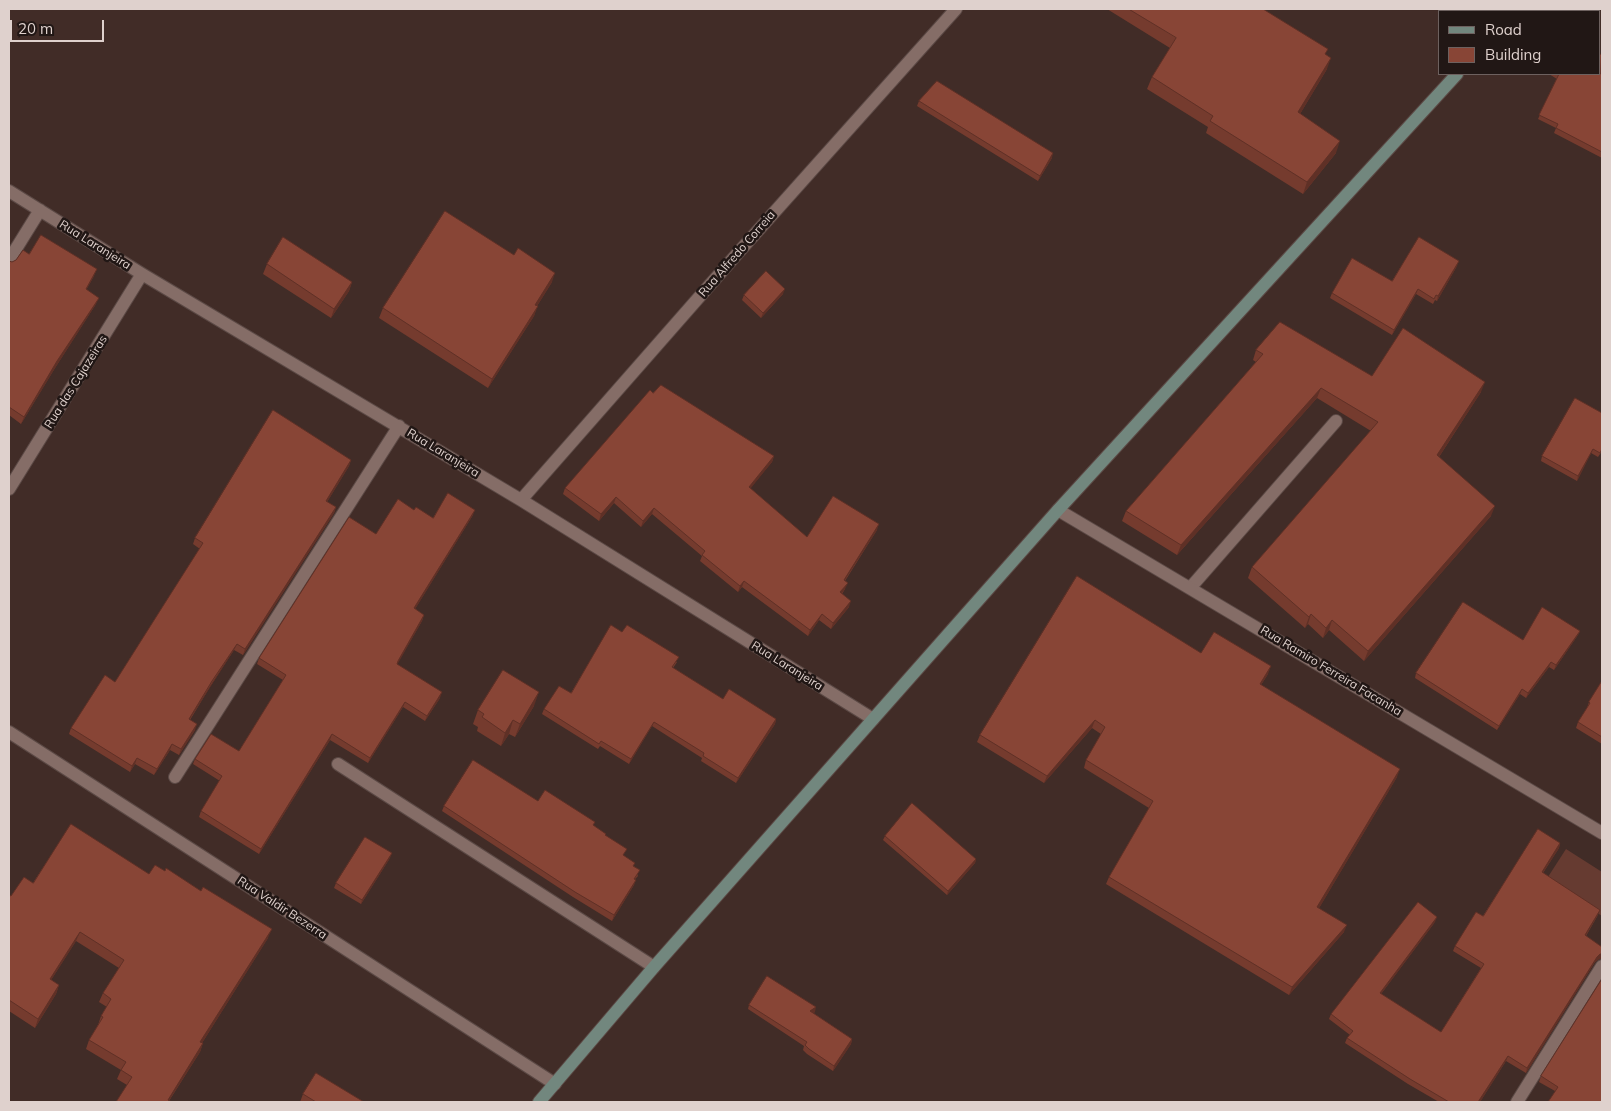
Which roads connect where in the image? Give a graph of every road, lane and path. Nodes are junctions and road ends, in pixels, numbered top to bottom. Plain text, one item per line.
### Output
1 (956, 9) edge
2 (1456, 75) edge
3 (9, 192) edge
4 (40, 210) junction
5 (9, 260) edge
6 (142, 274) junction
7 (1336, 421) dead end
8 (399, 426) junction
9 (9, 489) edge
10 (521, 500) junction
11 (1058, 510) junction
12 (1191, 587) junction
13 (873, 719) junction
14 (9, 732) edge
15 (338, 764) dead end
16 (175, 777) dead end
17 (1602, 833) edge
18 (1602, 966) edge
19 (654, 967) junction
20 (555, 1084) junction
21 (539, 1102) edge
22 (1517, 1102) edge

1 - 10 street, Rua Alfredo Correia
2 - 11 main road
3 - 4 street, Rua Laranjeira
4 - 5 street
4 - 6 street, Rua Laranjeira
6 - 8 street, Rua Laranjeira
6 - 9 street, Rua das Cajazeiras
7 - 12 street
8 - 10 street, Rua Laranjeira
8 - 16 street
10 - 13 street, Rua Laranjeira
11 - 12 street, Rua Ramiro Ferreira Facanha
11 - 13 main road
12 - 17 street, Rua Ramiro Ferreira Facanha
13 - 19 main road
14 - 20 street, Rua Valdir Bezerra
15 - 19 street
18 - 22 street
19 - 20 main road
20 - 21 main road

